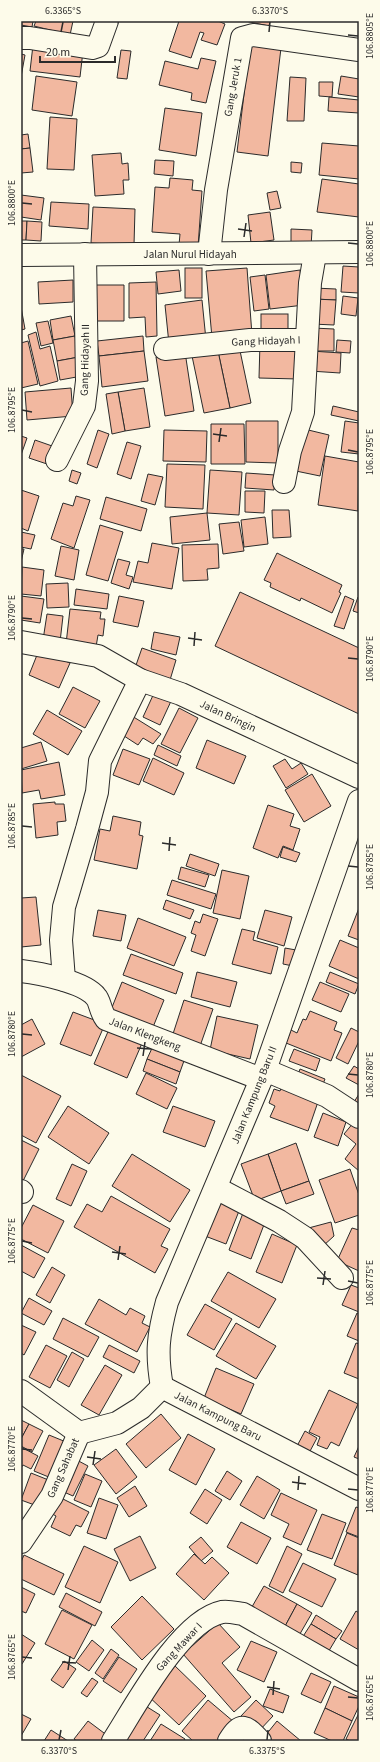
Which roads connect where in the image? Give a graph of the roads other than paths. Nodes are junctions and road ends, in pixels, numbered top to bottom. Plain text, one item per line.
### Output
1 (107, 21) edge
2 (21, 38) edge
3 (359, 50) edge
4 (359, 252) edge
5 (85, 254) junction
6 (209, 254) junction
7 (315, 254) junction
8 (21, 255) edge
9 (306, 340) junction
10 (165, 348) dead end
11 (58, 460) dead end
12 (284, 482) dead end
13 (21, 642) edge
14 (140, 680) junction
15 (359, 777) edge
16 (359, 801) edge
17 (21, 971) edge
18 (64, 980) junction
19 (263, 1074) junction
20 (359, 1117) edge
21 (216, 1188) junction
22 (342, 1278) dead end
23 (162, 1387) junction
24 (21, 1391) edge
25 (79, 1433) junction
26 (359, 1489) edge
27 (21, 1542) edge
28 (359, 1680) edge
29 (233, 1735) edge
30 (113, 1741) edge
31 (260, 1741) edge

1 - 2 street
3 - 6 street, Gang Jeruk 1
4 - 7 street, Jalan Nurul Hidayah
5 - 6 street, Jalan Nurul Hidayah
5 - 8 street, Jalan Nurul Hidayah
5 - 11 street, Gang Hidayah II
6 - 7 street, Jalan Nurul Hidayah
7 - 9 street, Gang Hidayah I
9 - 10 street, Gang Hidayah I
9 - 12 street
13 - 14 street, Jalan Bringin
14 - 15 street, Jalan Bringin
14 - 18 street
16 - 19 street, Jalan Kampung Baru II
17 - 18 street, Jalan Klengkeng
18 - 19 street, Jalan Klengkeng
19 - 20 street, Jalan Klengkeng
19 - 21 street, Jalan Kampung Baru II
21 - 22 street
21 - 23 street, Jalan Kampung Baru II
23 - 25 street, Jalan Kampung Baru
23 - 26 street, Jalan Kampung Baru
24 - 25 street
25 - 27 street, Gang Sahabat
28 - 30 street, Gang Mawar I
29 - 31 street

